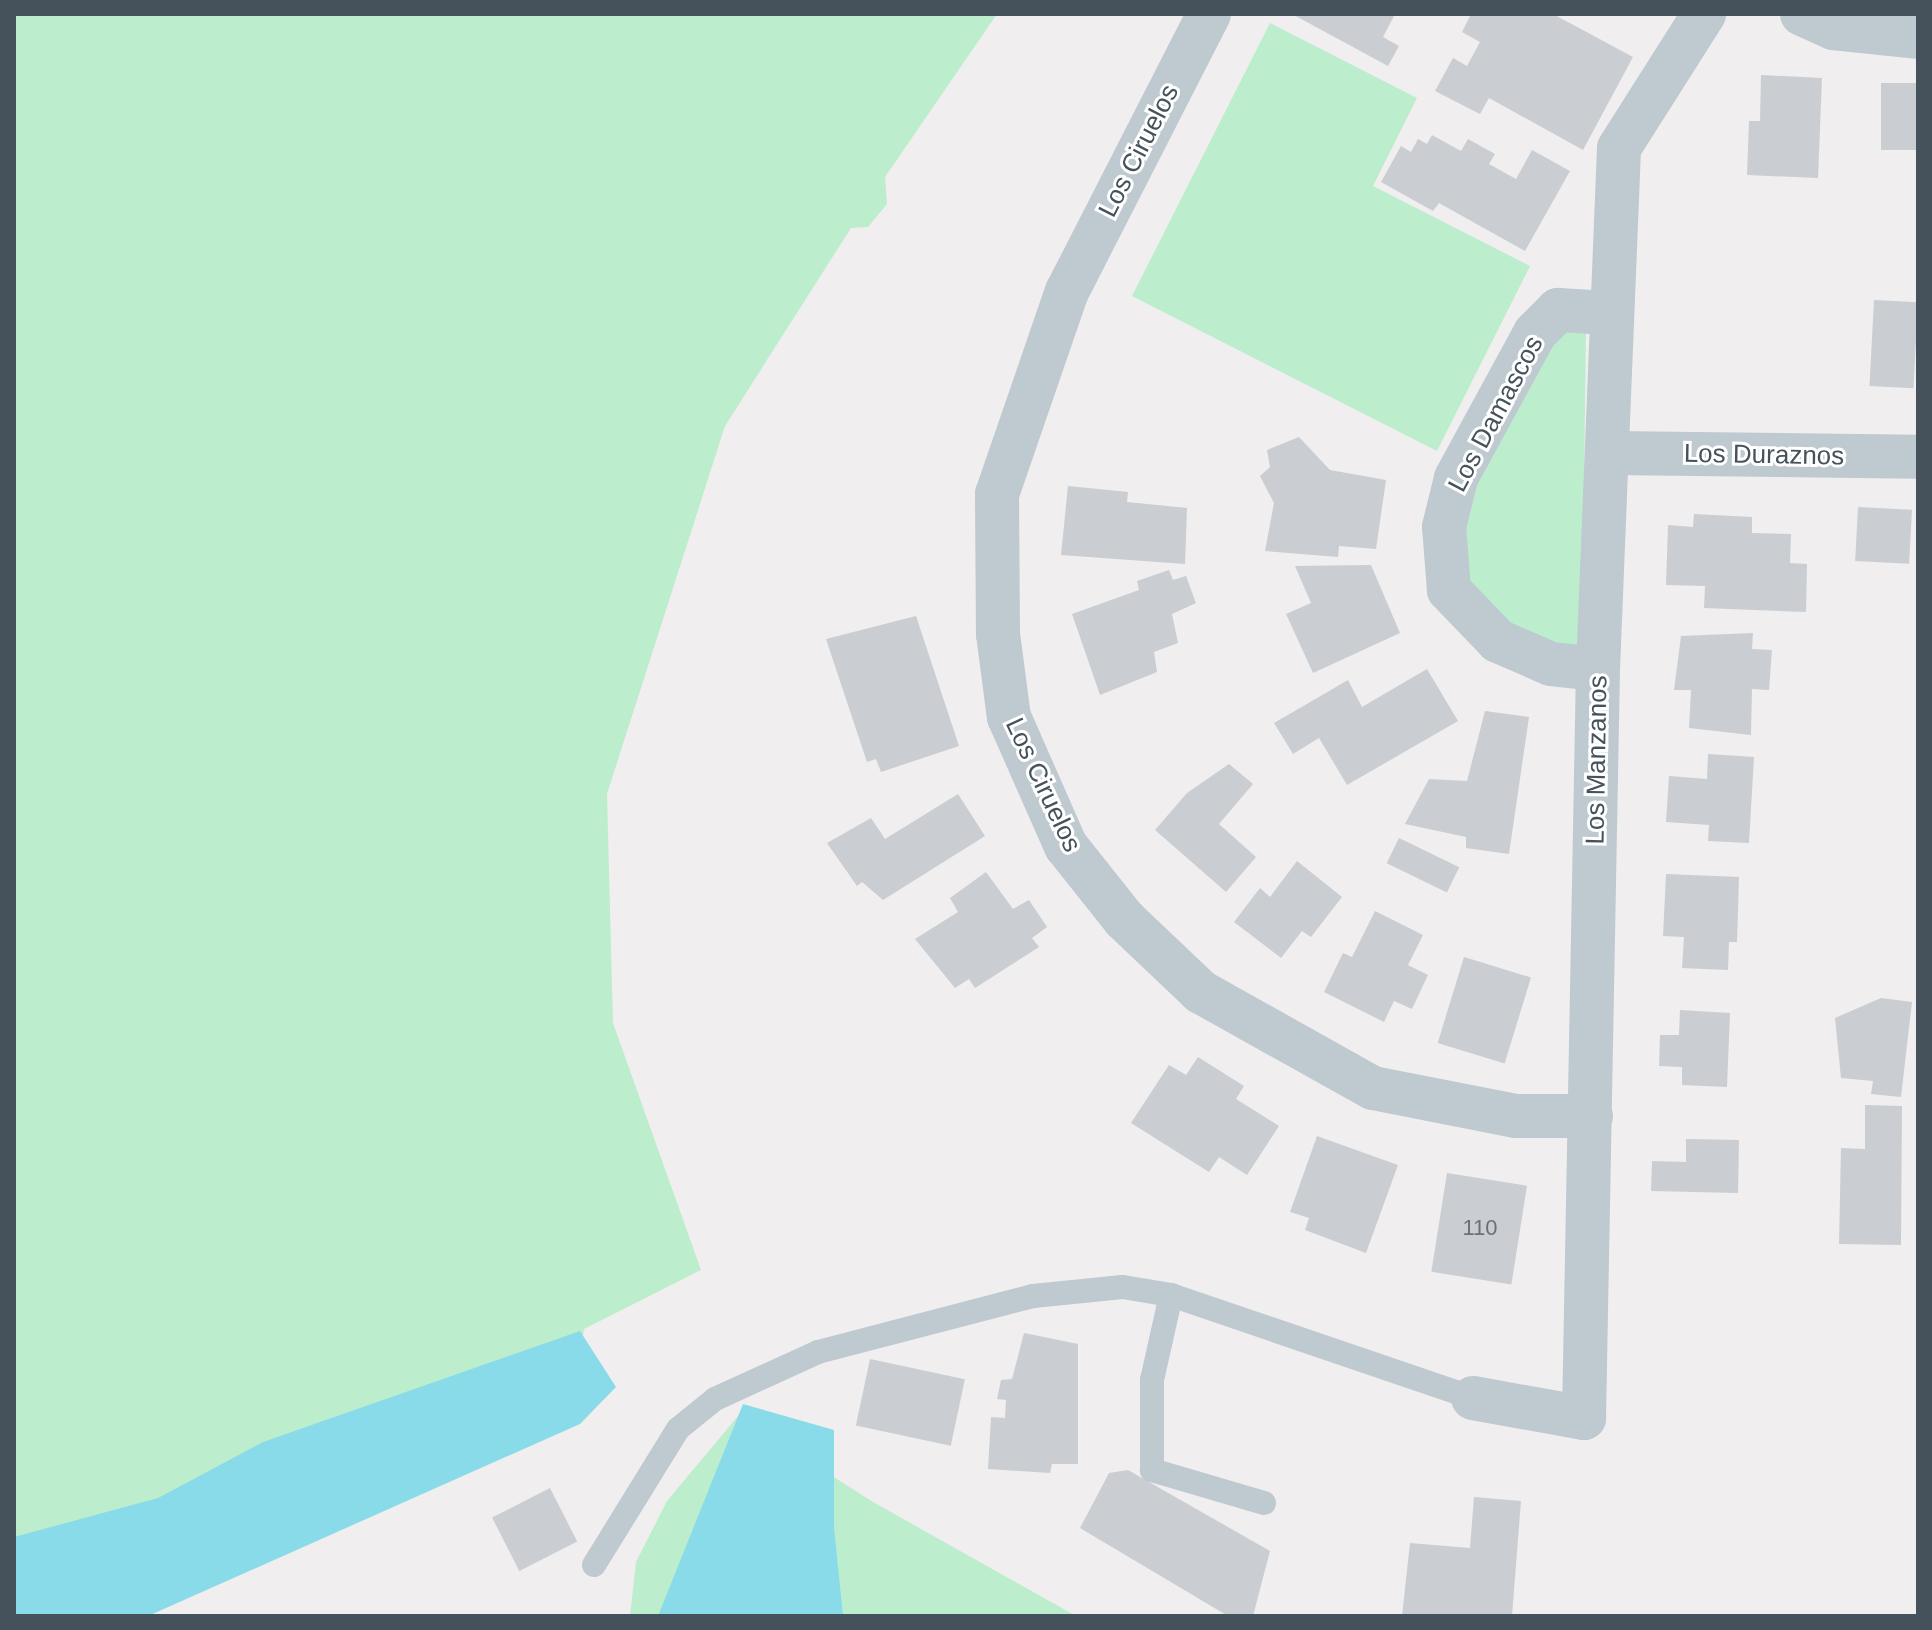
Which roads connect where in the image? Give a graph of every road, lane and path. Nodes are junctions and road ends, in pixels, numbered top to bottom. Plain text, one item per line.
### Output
1 (1209, 14) edge
2 (1704, 14) edge
3 (1802, 14) edge
4 (1918, 37) edge
5 (1609, 313) junction
6 (1610, 453) junction
7 (1918, 457) edge
8 (1598, 669) junction
9 (1591, 1116) junction
10 (1171, 1295) junction
11 (1473, 1398) joint
12 (1264, 1503) dead end
13 (594, 1565) dead end

1 - 9 street, Los Ciruelos
2 - 5 street, Los Manzanos
3 - 4 street
5 - 6 street, Los Manzanos
5 - 8 street, Los Damascos
6 - 7 street, Los Duraznos
6 - 8 street, Los Manzanos
8 - 9 street, Los Manzanos
9 - 11 street, Los Manzanos
10 - 11 lane
10 - 12 lane
10 - 13 lane

